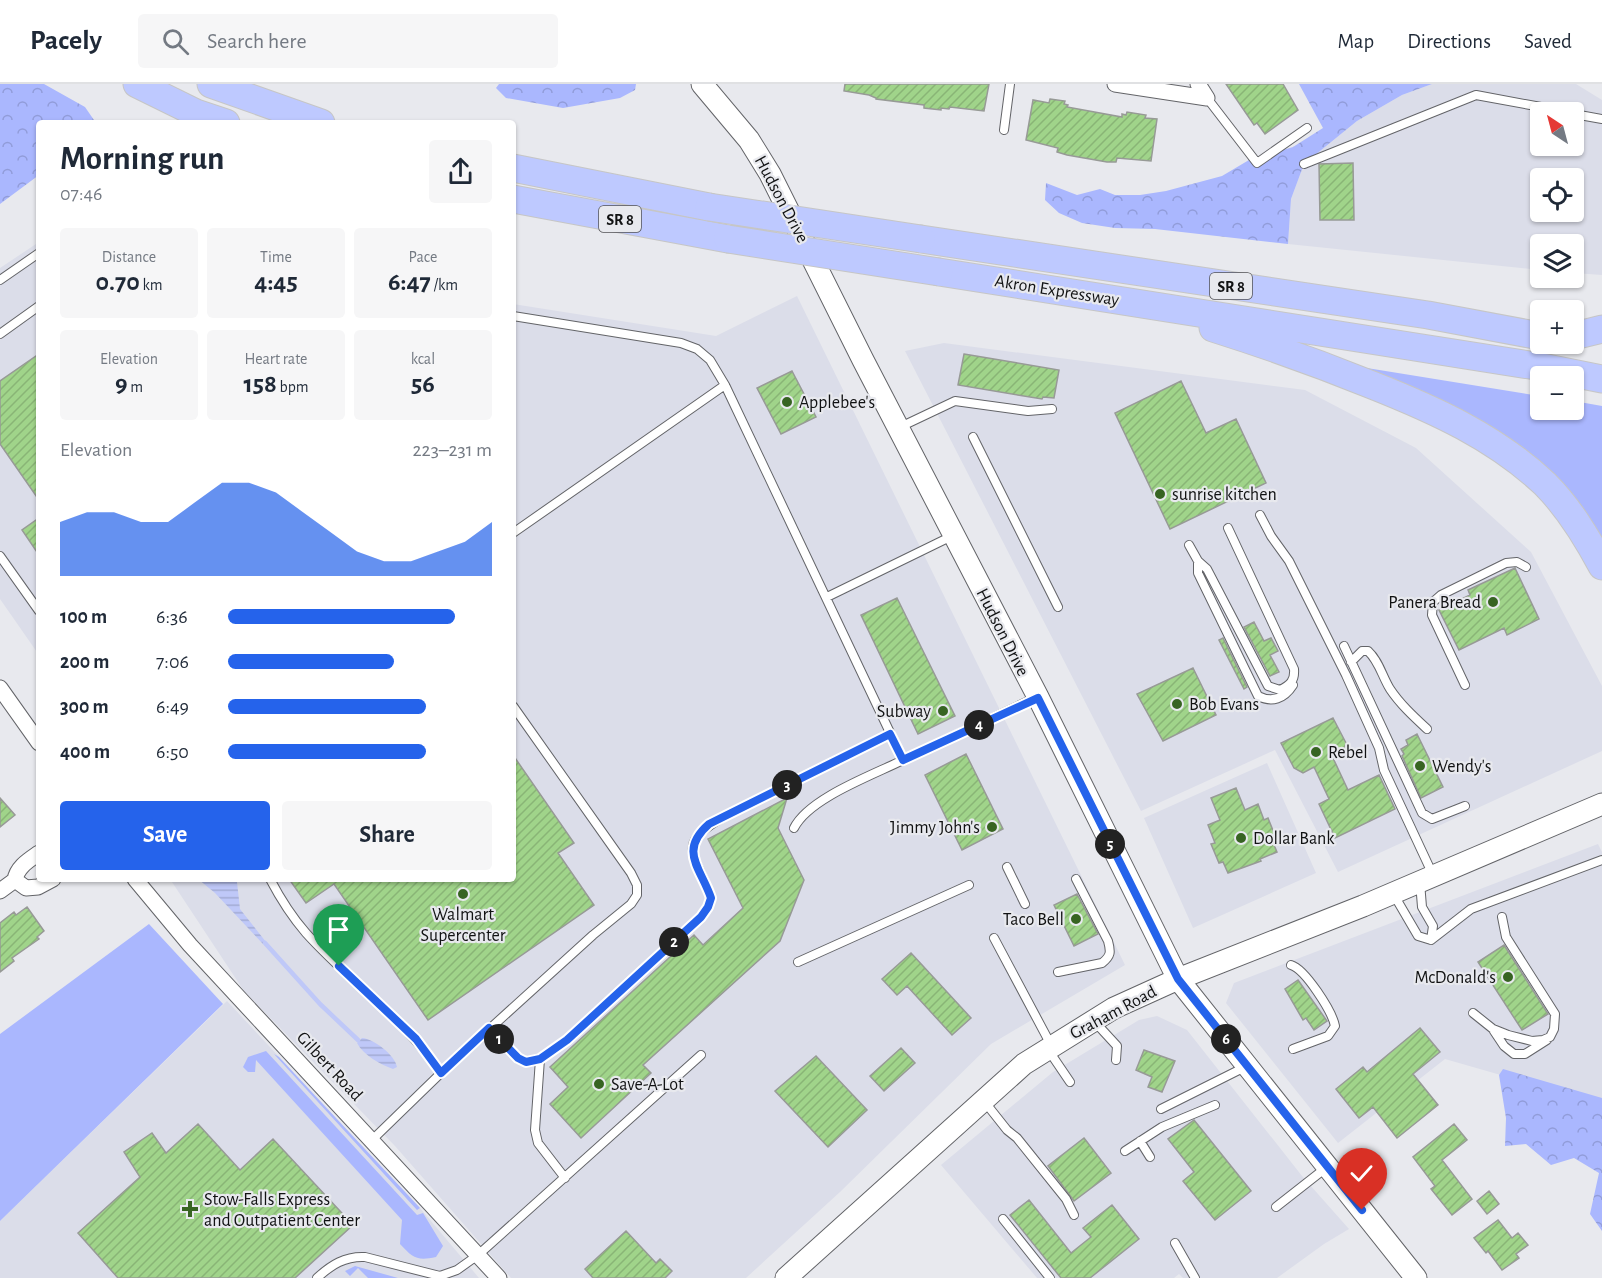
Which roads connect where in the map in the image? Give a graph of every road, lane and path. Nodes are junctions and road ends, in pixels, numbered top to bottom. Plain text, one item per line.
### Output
1 (137, 84) edge
2 (211, 84) edge
3 (702, 84) edge
4 (1010, 84) edge
5 (1115, 84) edge
6 (1198, 84) edge
7 (1207, 98) junction
8 (1530, 105) edge
9 (1584, 116) edge
10 (1602, 119) edge
11 (217, 120) edge
12 (313, 120) edge
13 (1307, 128) dead end
14 (1004, 130) dead end
15 (1304, 164) dead end
16 (516, 169) edge
17 (516, 200) edge
18 (36, 255) edge
19 (0, 280) edge
20 (1129, 302) junction
21 (36, 308) edge
22 (516, 316) edge
23 (1602, 329) edge
24 (0, 334) edge
25 (1530, 334) edge
26 (1584, 334) edge
27 (1584, 344) edge
28 (1602, 348) edge
29 (1602, 379) edge
30 (725, 385) junction
31 (1052, 409) dead end
32 (898, 428) junction
33 (973, 436) dead end
34 (1260, 515) dead end
35 (1228, 528) dead end
36 (516, 532) edge
37 (953, 535) junction
38 (1189, 545) dead end
39 (0, 556) edge
40 (1198, 561) junction
41 (1602, 566) edge
42 (1526, 567) dead end
43 (827, 597) junction
44 (36, 607) edge
45 (1058, 607) dead end
46 (1344, 646) dead end
47 (1352, 662) junction
48 (1295, 676) junction
49 (1465, 685) dead end
50 (0, 688) edge
51 (1038, 698) junction
52 (516, 709) edge
53 (1426, 729) dead end
54 (890, 734) junction
55 (36, 739) edge
56 (903, 760) junction
57 (1602, 804) edge
58 (1466, 806) dead end
59 (794, 828) dead end
60 (36, 855) edge
61 (1602, 860) edge
62 (1007, 867) dead end
63 (1076, 879) dead end
64 (1427, 879) junction
65 (15, 880) junction
66 (47, 882) edge
67 (138, 882) edge
68 (272, 882) edge
69 (969, 885) dead end
70 (0, 891) edge
71 (1393, 893) junction
72 (1025, 904) dead end
73 (1503, 917) dead end
74 (994, 938) dead end
75 (1431, 940) junction
76 (798, 962) dead end
77 (1292, 965) dead end
78 (1058, 972) dead end
79 (1178, 979) junction
80 (1473, 1013) dead end
81 (1093, 1020) junction
82 (489, 1028) junction
83 (1493, 1029) junction
84 (1550, 1037) junction
85 (1049, 1047) junction
86 (1293, 1049) dead end
87 (701, 1055) dead end
88 (540, 1059) junction
89 (1116, 1060) dead end
90 (1247, 1066) junction
91 (441, 1073) junction
92 (1070, 1082) dead end
93 (983, 1100) junction
94 (1215, 1105) dead end
95 (1161, 1109) dead end
96 (372, 1140) junction
97 (1140, 1142) junction
98 (1125, 1151) dead end
99 (1150, 1157) dead end
100 (1327, 1166) junction
101 (565, 1178) junction
102 (1276, 1207) dead end
103 (1074, 1215) dead end
104 (1003, 1219) dead end
105 (1175, 1243) dead end
106 (478, 1255) junction
107 (317, 1278) edge
108 (499, 1278) edge
109 (786, 1278) edge
110 (1050, 1278) edge
111 (1195, 1278) edge
112 (1416, 1278) edge

1 - 11 highway
2 - 12 highway
3 - 32 street, Hudson Drive
4 - 14 lane
5 - 7 street
6 - 7 street
7 - 13 lane
8 - 15 lane
9 - 10 lane
16 - 25 highway, Akron Expressway / SR 8, bridge
17 - 20 highway, Akron Expressway / SR 8, bridge
18 - 19 lane
20 - 29 highway, Akron Expressway / SR 8
20 - 41 highway
21 - 24 lane
22 - 30 lane
23 - 26 highway
27 - 28 highway
30 - 36 lane
30 - 43 lane
31 - 32 lane
32 - 37 street, Hudson Drive
33 - 45 lane
34 - 64 lane
35 - 48 lane
37 - 43 lane
37 - 51 street, Hudson Drive
38 - 40 lane
39 - 44 lane
40 - 48 lane
40 - 48 lane
42 - 49 lane
43 - 54 lane
46 - 47 lane
47 - 53 lane
47 - 58 lane
50 - 55 street
51 - 56 lane
51 - 79 street, Hudson Drive
52 - 82 lane
54 - 56 lane
54 - 88 lane
56 - 59 lane
57 - 64 street, Graham Road
60 - 65 street
61 - 75 lane
62 - 72 lane
63 - 78 lane
64 - 71 street, Graham Road
64 - 75 lane
65 - 66 street
65 - 70 street
67 - 96 street, Gilbert Road
68 - 91 lane
69 - 76 lane
71 - 75 lane
71 - 79 street, Graham Road
73 - 84 lane
74 - 85 lane
77 - 86 lane
79 - 81 street, Graham Road
79 - 90 street, Hudson Drive
80 - 83 lane
81 - 85 street, Graham Road
81 - 89 lane
82 - 88 lane
82 - 91 lane
83 - 84 lane
83 - 84 lane
85 - 92 lane
85 - 93 street, Graham Road
87 - 101 lane
88 - 101 lane
90 - 95 lane
90 - 100 street, Hudson Drive
91 - 96 lane
93 - 103 lane
93 - 109 street, Graham Road
94 - 97 lane
96 - 106 street, Gilbert Road
97 - 98 lane
97 - 99 lane
100 - 102 lane
100 - 112 street, Hudson Drive
101 - 106 lane
104 - 110 lane
105 - 111 lane
106 - 107 lane
106 - 108 street, Gilbert Road

